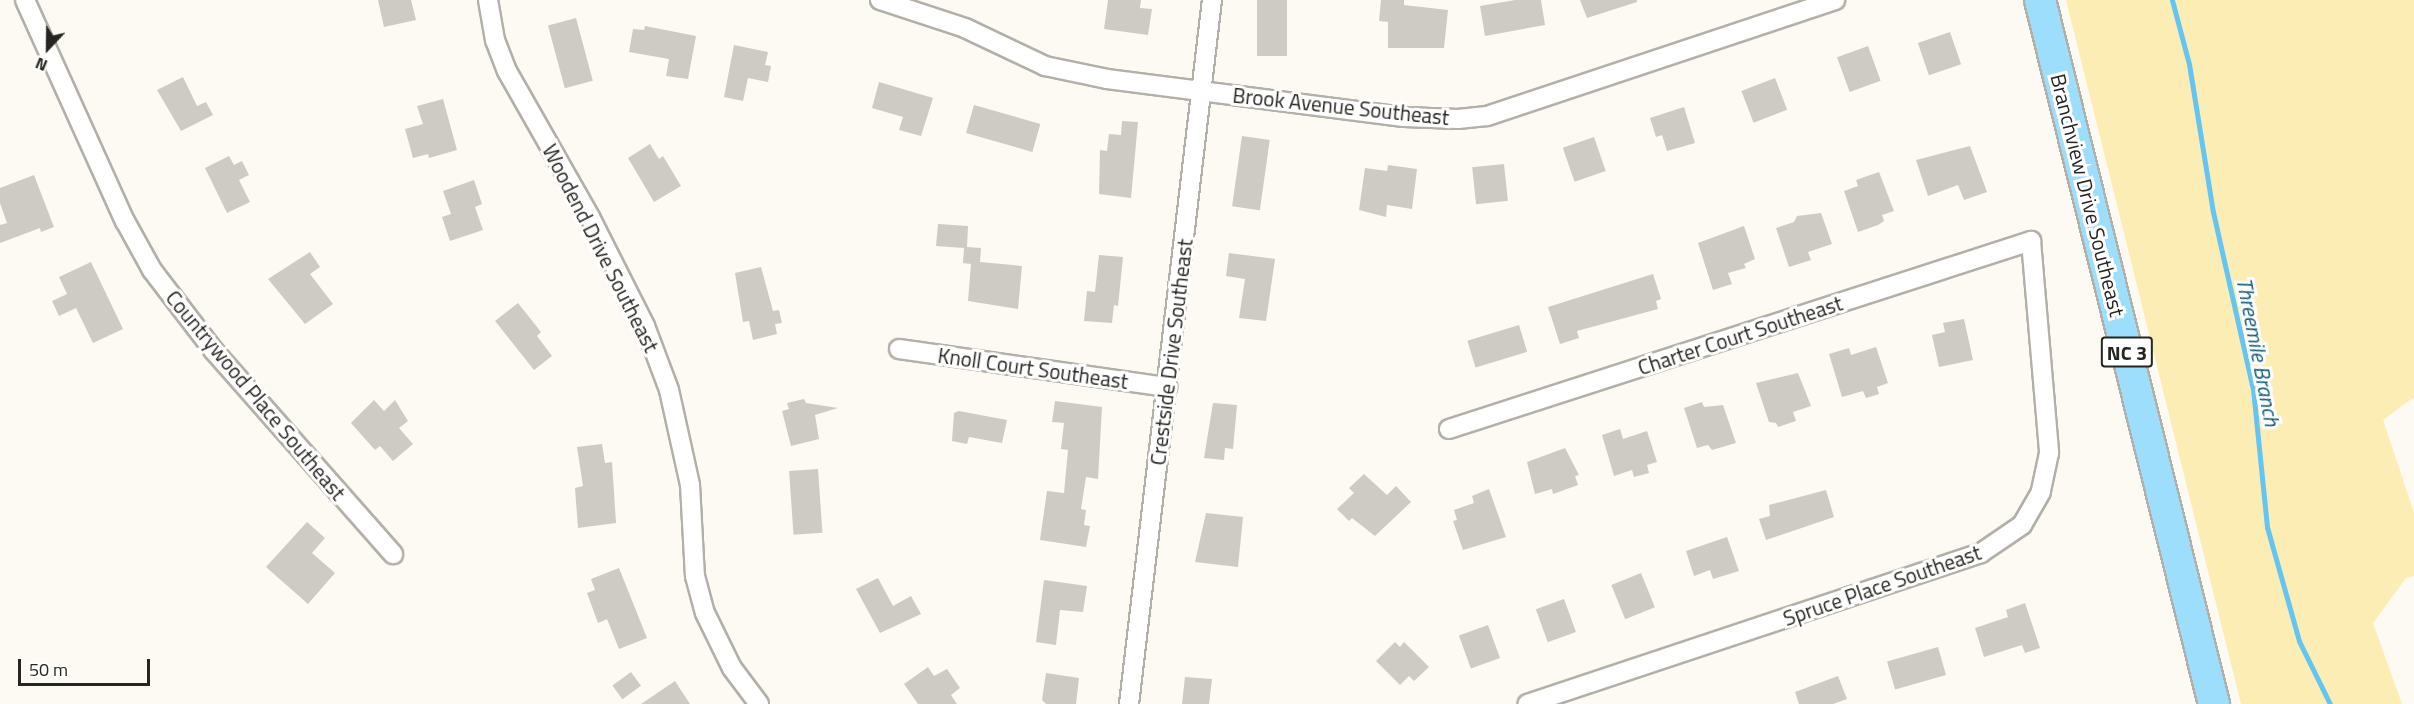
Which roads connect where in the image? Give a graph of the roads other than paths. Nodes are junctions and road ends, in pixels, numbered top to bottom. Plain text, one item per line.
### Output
1 (24, 0) edge
2 (488, 0) edge
3 (880, 0) edge
4 (1212, 0) edge
5 (1835, 0) edge
6 (2040, 0) edge
7 (1201, 91) junction
8 (2031, 241) joint
9 (899, 349) dead end
10 (1167, 387) junction
11 (1449, 429) dead end
12 (393, 554) dead end
13 (759, 704) edge
14 (1129, 704) edge
15 (1528, 704) edge
16 (2214, 704) edge

1 - 12 street, Countrywood Place Southeast
2 - 13 street, Woodend Drive Southeast
3 - 7 street, Brook Avenue Southeast
4 - 7 street, Crestside Drive Southeast
5 - 7 street, Brook Avenue Southeast
6 - 16 main road, Branchview Drive Southeast / NC 3
7 - 10 street, Crestside Drive Southeast
8 - 11 street, Charter Court Southeast
8 - 15 street, Spruce Place Southeast
9 - 10 street, Knoll Court Southeast
10 - 14 street, Crestside Drive Southeast

